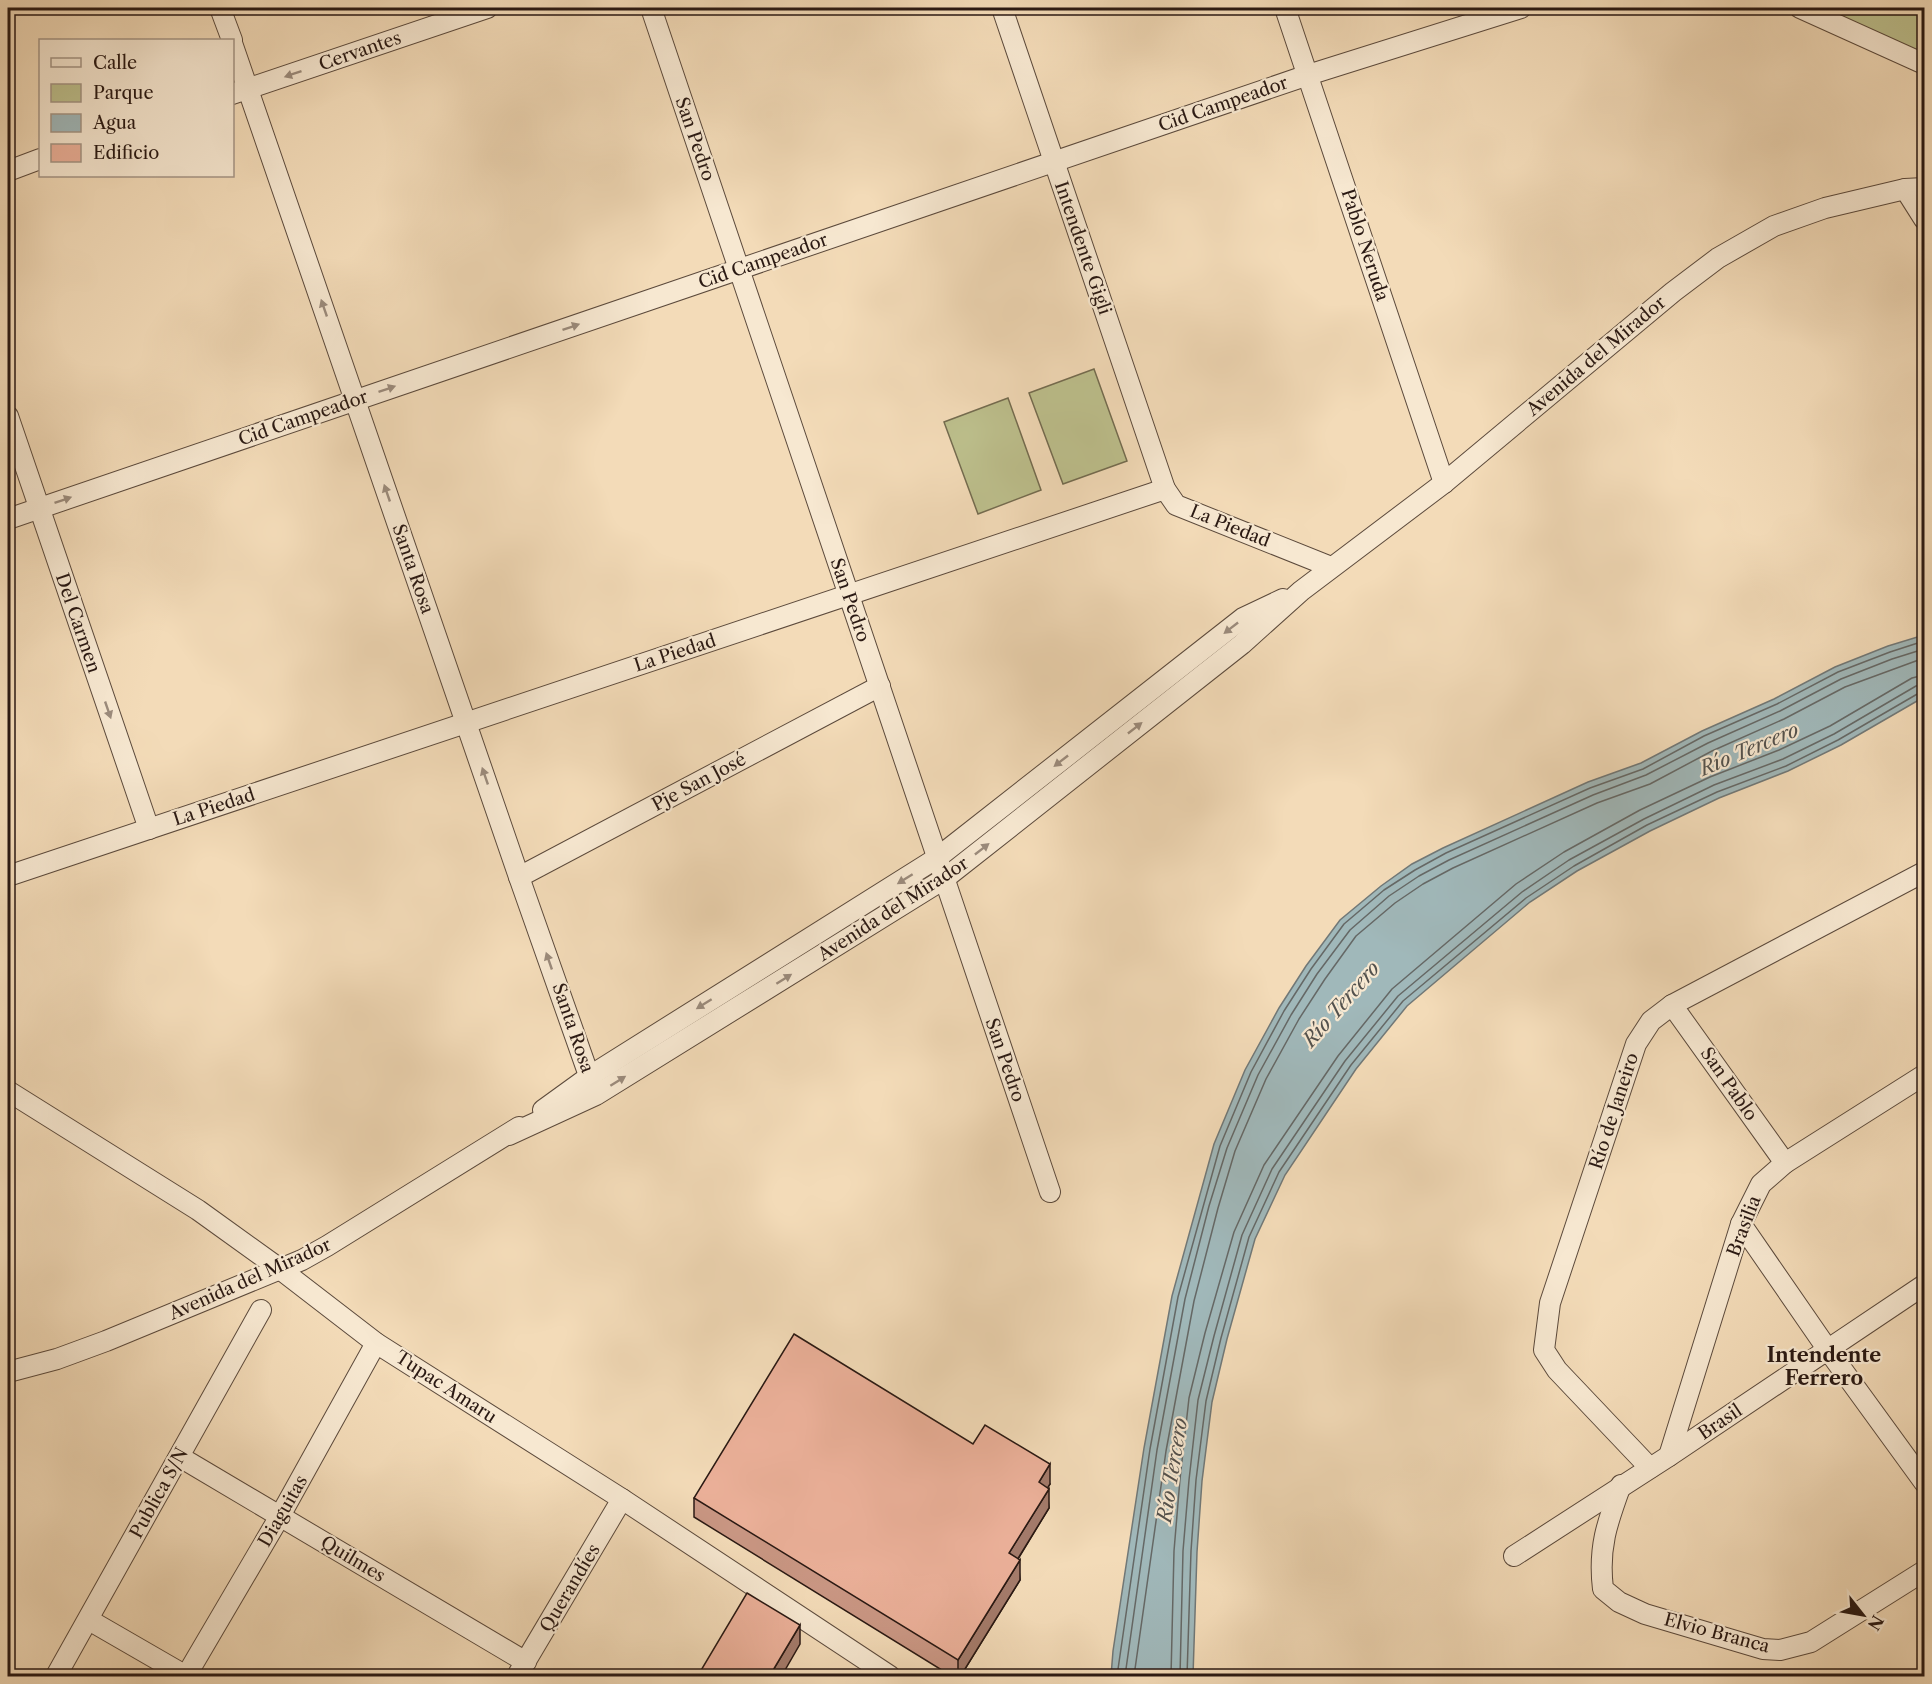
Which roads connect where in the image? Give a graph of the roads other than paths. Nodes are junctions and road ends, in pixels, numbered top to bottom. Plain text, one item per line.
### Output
1 (220, 8) edge
2 (487, 8) edge
3 (651, 8) edge
4 (1002, 8) edge
5 (1285, 8) edge
6 (1521, 8) edge
7 (1800, 8) edge
8 (231, 39) edge
9 (234, 54) edge
10 (1924, 64) edge
11 (1308, 75) junction
12 (240, 91) edge
13 (39, 159) edge
14 (1054, 162) junction
15 (8, 171) edge
16 (1924, 188) edge
17 (1905, 189) junction
18 (1924, 219) edge
19 (739, 269) junction
20 (355, 400) junction
21 (8, 416) edge
22 (1444, 483) junction
23 (1165, 489) junction
24 (39, 508) junction
25 (8, 519) edge
26 (1331, 567) junction
27 (1301, 591) junction
28 (849, 595) junction
29 (880, 686) junction
30 (466, 723) junction
31 (149, 829) junction
32 (937, 858) junction
33 (1924, 872) edge
34 (8, 876) edge
35 (519, 877) junction
36 (944, 879) junction
37 (1672, 1005) junction
38 (1924, 1075) edge
39 (590, 1076) junction
40 (8, 1091) edge
41 (596, 1095) junction
42 (509, 1135) junction
43 (1785, 1163) junction
44 (1050, 1192) dead end
45 (1741, 1224) junction
46 (280, 1269) junction
47 (1924, 1285) edge
48 (261, 1310) dead end
49 (376, 1342) junction
50 (1828, 1350) junction
51 (8, 1372) edge
52 (1669, 1456) junction
53 (180, 1457) junction
54 (1650, 1468) junction
55 (1924, 1482) edge
56 (1621, 1485) junction
57 (622, 1499) junction
58 (280, 1516) junction
59 (1514, 1556) dead end
60 (1924, 1571) edge
61 (89, 1620) junction
62 (522, 1669) edge
63 (186, 1676) edge
64 (56, 1677) edge
65 (890, 1677) edge

1 - 8 street, Santa Rosa
2 -> 12 street, Cervantes
3 - 19 street, San Pedro
4 - 14 street, Intendente Gigli
5 - 11 street, Pablo Neruda
6 - 11 street, Cid Campeador
7 - 10 street
9 - 12 street, Santa Rosa
11 - 14 street, Cid Campeador
11 - 22 street, Pablo Neruda
20 -> 12 street, Santa Rosa
13 - 15 street
14 - 19 street, Cid Campeador
14 - 23 street, Intendente Gigli
16 - 17 street, Avenida del Mirador
17 - 18 street
17 - 22 street, Avenida del Mirador
20 -> 19 street, Cid Campeador
19 - 28 street, San Pedro
24 -> 20 street, Cid Campeador
30 -> 20 street, Santa Rosa
21 - 24 street, Del Carmen
22 - 26 street, Avenida del Mirador
23 - 26 street, La Piedad
23 - 28 street, La Piedad
24 - 25 street, Cid Campeador
24 -> 31 street, Del Carmen
26 - 27 street, Avenida del Mirador
27 -> 32 street, Avenida del Mirador
36 -> 27 street, Avenida del Mirador
28 - 29 street, San Pedro
28 - 30 street, La Piedad
29 - 32 street, San Pedro
29 - 35 street, Pje San José
30 - 31 street, La Piedad
35 -> 30 street, Santa Rosa
31 - 34 street, La Piedad
32 - 36 street, San Pedro
32 -> 39 street, Avenida del Mirador
33 - 37 street, Río de Janeiro
39 -> 35 street, Santa Rosa
41 -> 36 street, Avenida del Mirador
36 - 44 street, San Pedro
37 - 43 street, San Pablo
37 - 54 street, Río de Janeiro
38 - 43 street, Brasilia
39 - 41 street, Santa Rosa
39 - 42 street, Avenida del Mirador
40 - 46 street, Tupac Amaru
41 - 42 street, Avenida del Mirador
42 - 46 street, Avenida del Mirador
43 - 45 street, Brasilia
45 - 50 street
45 - 52 street, Brasilia
46 - 49 street, Tupac Amaru
46 - 51 street, Avenida del Mirador
47 - 50 street, Brasil
48 - 53 street, Publica S/N
49 - 57 street, Tupac Amaru
49 - 58 street, Diaguitas
50 - 52 street, Brasil
50 - 55 street
52 - 54 street, Brasil
53 - 58 street, Quilmes
53 - 61 street, Publica S/N
54 - 56 street, Brasil
56 - 59 street, Brasil
56 - 60 street, Elvio Branca
57 - 62 street, Querandíes
57 - 65 street, Tupac Amaru
58 - 62 street, Quilmes
58 - 63 street, Diaguitas
61 - 63 street
61 - 64 street, Publica S/N

